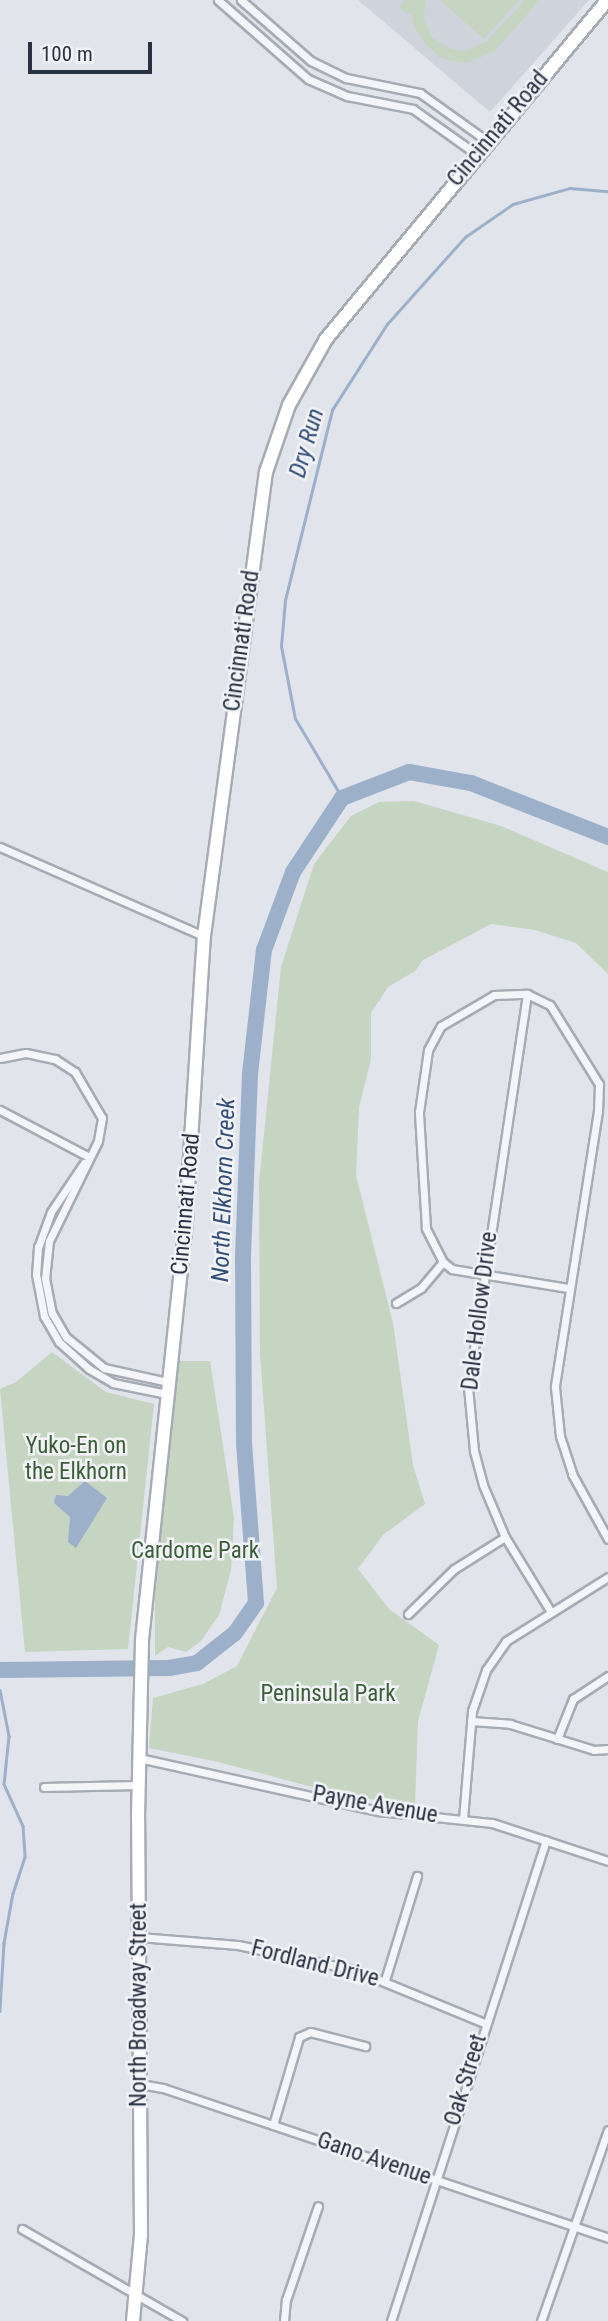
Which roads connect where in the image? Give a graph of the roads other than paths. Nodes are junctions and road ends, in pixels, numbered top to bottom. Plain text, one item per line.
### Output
1 (218, 0) edge
2 (241, 0) edge
3 (607, 0) edge
4 (487, 141) junction
5 (476, 155) junction
6 (0, 847) edge
7 (204, 936) junction
8 (527, 994) junction
9 (0, 1058) edge
10 (0, 1110) edge
11 (89, 1157) junction
12 (443, 1262) junction
13 (483, 1274) junction
14 (568, 1288) junction
15 (396, 1303) dead end
16 (168, 1388) junction
17 (505, 1537) junction
18 (608, 1539) edge
19 (608, 1577) edge
20 (551, 1612) junction
21 (408, 1614) dead end
22 (142, 1640) joint
23 (608, 1676) edge
24 (471, 1721) junction
25 (557, 1739) junction
26 (608, 1749) edge
27 (138, 1758) junction
28 (138, 1785) junction
29 (44, 1787) dead end
30 (463, 1819) junction
31 (546, 1840) junction
32 (608, 1861) edge
33 (417, 1876) dead end
34 (139, 1937) junction
35 (385, 1980) junction
36 (484, 2023) junction
37 (365, 2046) dead end
38 (139, 2084) junction
39 (273, 2125) junction
40 (608, 2130) edge
41 (435, 2180) junction
42 (318, 2206) dead end
43 (573, 2227) junction
44 (22, 2229) dead end
45 (608, 2238) edge
46 (137, 2297) junction
47 (133, 2321) edge
48 (182, 2321) edge
49 (284, 2321) edge
50 (391, 2321) edge
51 (541, 2321) edge

1 - 5 street
2 - 4 street
3 - 4 main road, Cincinnati Road
4 - 5 main road, Cincinnati Road
5 - 7 main road, Cincinnati Road
6 - 7 street
7 - 16 main road, Cincinnati Road
8 - 12 street
8 - 13 street, Dale Hollow Drive
8 - 14 street
9 - 11 street
10 - 11 street
11 - 16 street
11 - 16 street
12 - 13 street
12 - 15 street
13 - 14 street
13 - 17 street, Dale Hollow Drive
14 - 18 street
16 - 22 main road, Cincinnati Road
17 - 20 street, Dale Hollow Drive
17 - 21 street
19 - 20 street
20 - 24 street
22 - 27 main road, North Broadway Street
23 - 25 street
24 - 25 street
24 - 30 street
25 - 26 street
27 - 28 main road, North Broadway Street
27 - 30 street, Payne Avenue
28 - 29 street
28 - 34 main road, North Broadway Street
30 - 31 street, Payne Avenue
31 - 32 street, Payne Avenue
31 - 36 street, Oak Street
33 - 35 street
34 - 35 street, Fordland Drive
34 - 38 main road, North Broadway Street
35 - 36 street, Fordland Drive
36 - 41 street, Oak Street
37 - 39 street
38 - 39 street, Gano Avenue
38 - 46 main road, North Broadway Street
39 - 41 street, Gano Avenue
40 - 43 street
41 - 43 street, Gano Avenue
41 - 50 street, Oak Street
42 - 49 street
43 - 45 street, Gano Avenue
43 - 51 street
44 - 46 street
46 - 47 main road, North Broadway Street
46 - 48 street

